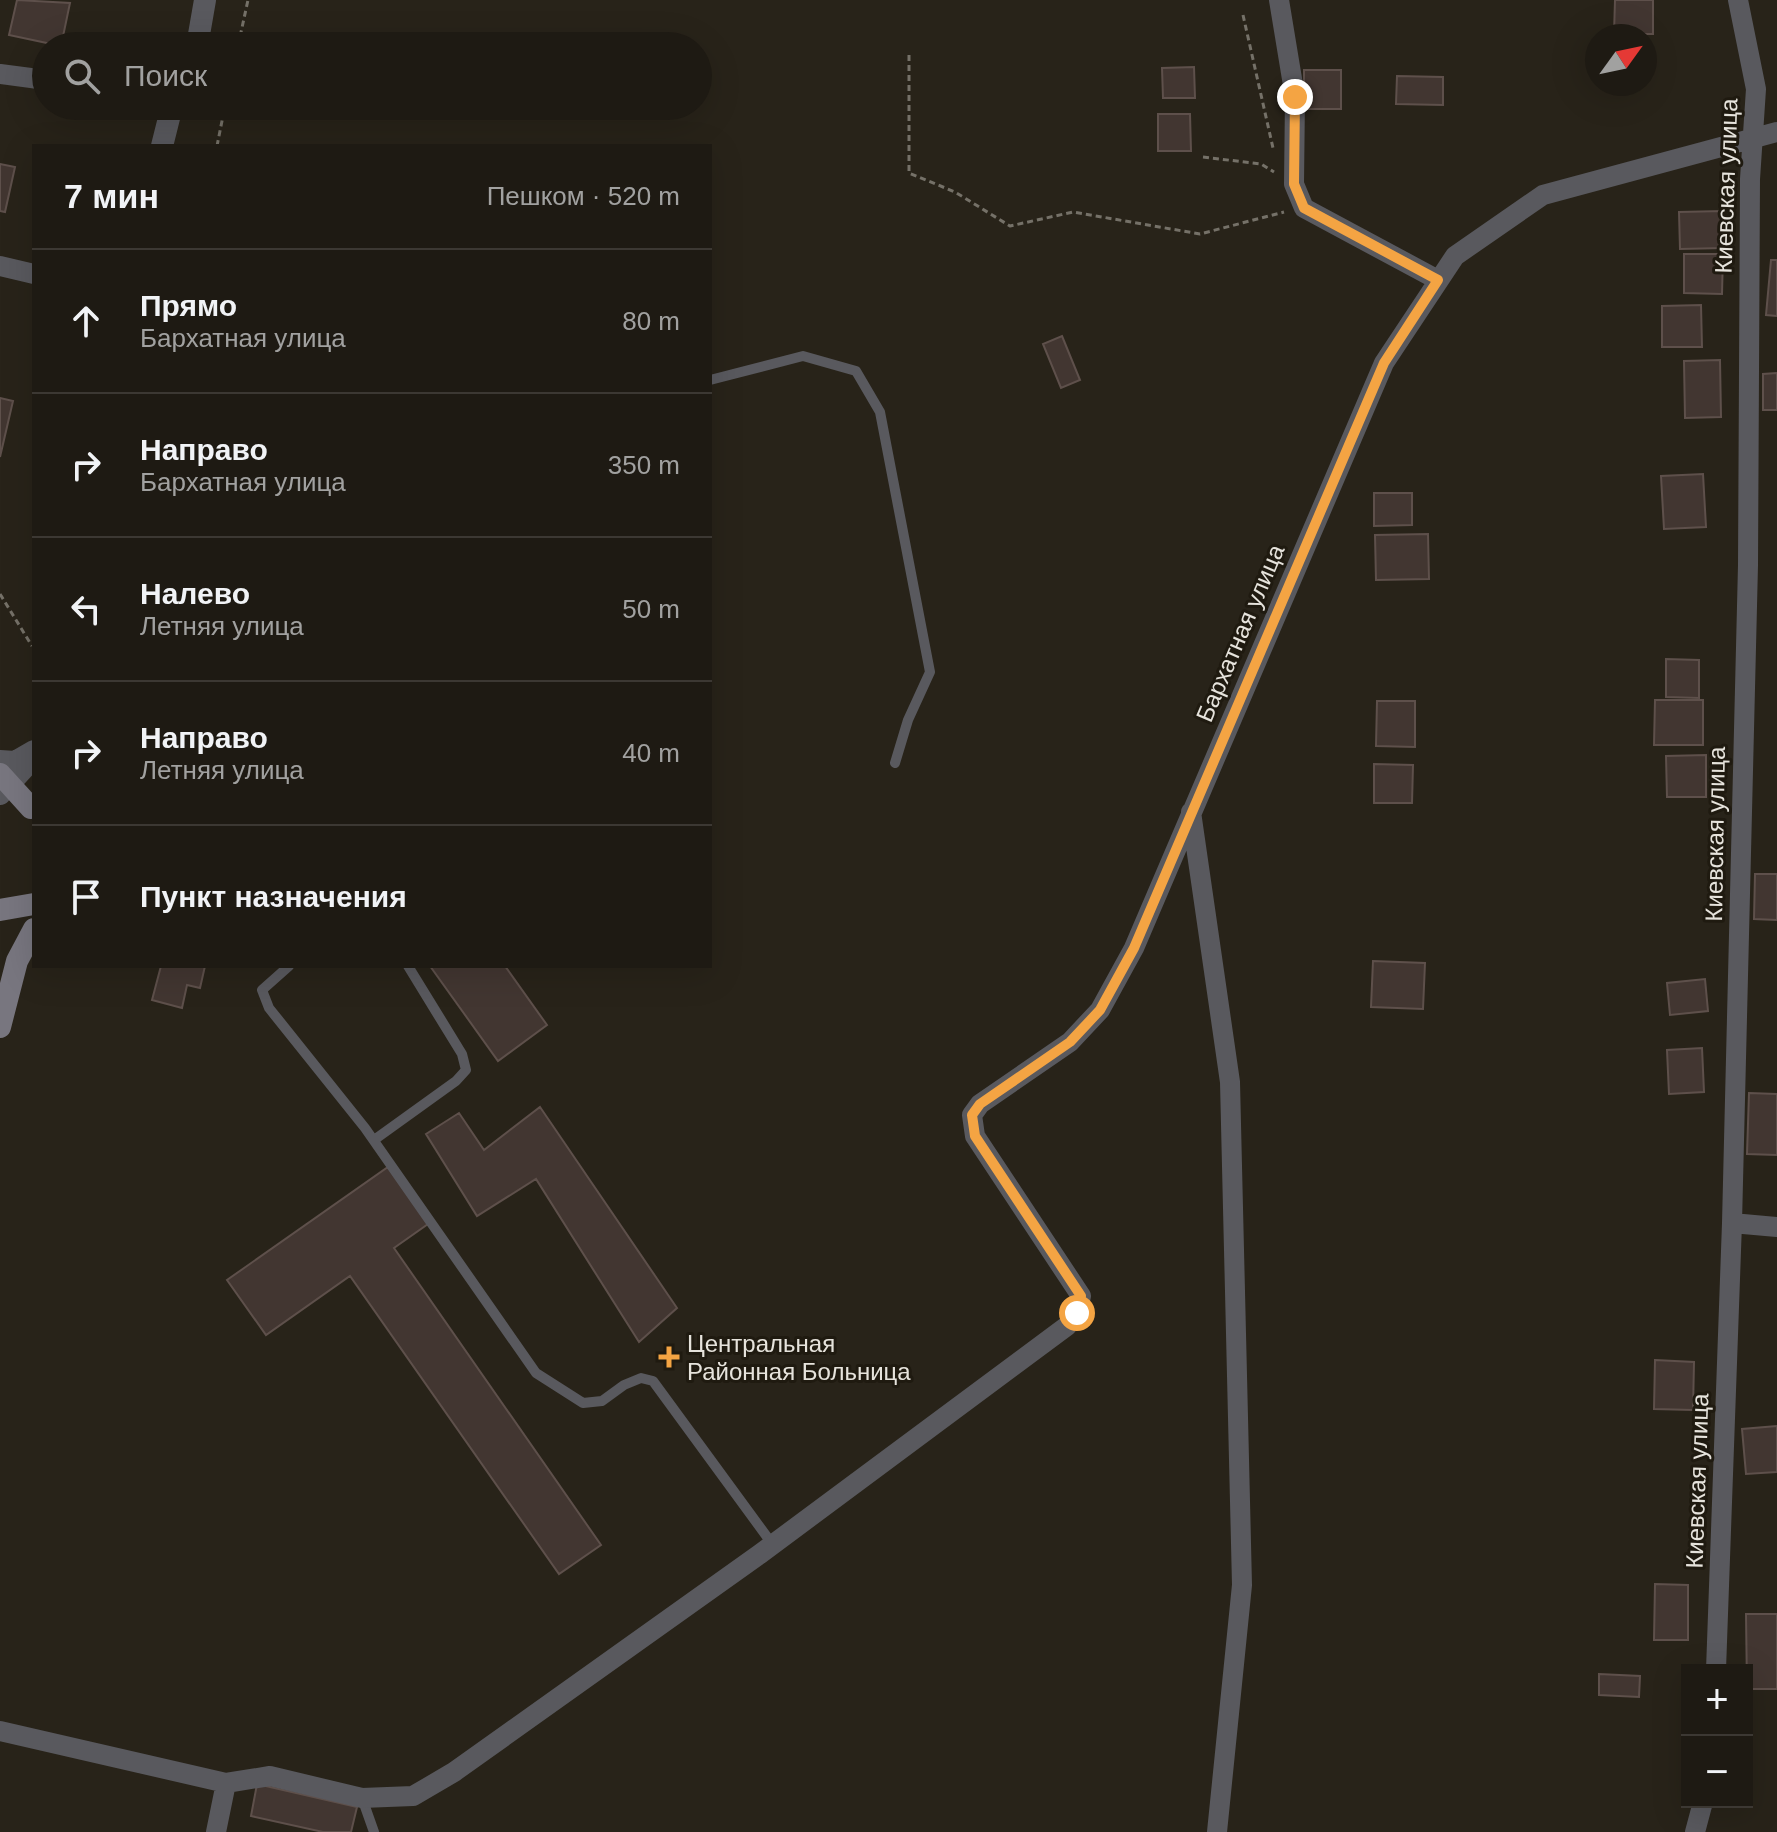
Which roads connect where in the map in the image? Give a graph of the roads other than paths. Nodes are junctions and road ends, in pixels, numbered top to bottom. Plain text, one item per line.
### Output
1 (190, 0) edge
2 (205, 0) edge
3 (1279, 0) edge
4 (1738, 0) edge
5 (184, 32) edge
6 (199, 32) edge
7 (0, 74) edge
8 (32, 78) edge
9 (168, 120) edge
10 (184, 120) edge
11 (1777, 132) edge
12 (1751, 138) junction
13 (162, 144) edge
14 (178, 144) edge
15 (0, 266) edge
16 (32, 274) edge
17 (1438, 280) junction
18 (712, 379) edge
19 (32, 755) edge
20 (32, 756) edge
21 (0, 761) edge
22 (895, 763) dead end
23 (2, 789) edge
24 (32, 808) edge
25 (1191, 812) junction
26 (32, 904) edge
27 (0, 910) edge
28 (32, 933) edge
29 (287, 968) edge
30 (409, 968) edge
31 (0, 1027) edge
32 (374, 1140) junction
33 (1732, 1223) junction
34 (1777, 1227) edge
35 (773, 1545) junction
36 (1716, 1664) edge
37 (0, 1731) edge
38 (226, 1783) junction
39 (362, 1798) junction
40 (1701, 1808) edge
41 (216, 1832) edge
42 (374, 1832) edge
43 (1217, 1832) edge
44 (1695, 1832) edge

1 - 5 street
2 - 6 street
3 - 17 street
4 - 12 street, Киевская улица
7 - 8 street
9 - 13 street
10 - 14 street
11 - 12 street, Бархатная улица
12 - 17 street, Бархатная улица
12 - 33 street, Киевская улица
15 - 16 street
17 - 25 street, Бархатная улица
18 - 22 lane
19 - 21 street
20 - 23 street
23 - 24 main road
25 - 35 street, Бархатная улица
25 - 43 street
26 - 27 main road
28 - 31 main road
29 - 32 lane
30 - 32 lane
32 - 35 lane
33 - 34 street
33 - 36 street, Киевская улица
35 - 39 street
37 - 38 street
38 - 39 street
38 - 41 street
39 - 42 lane
40 - 44 street

